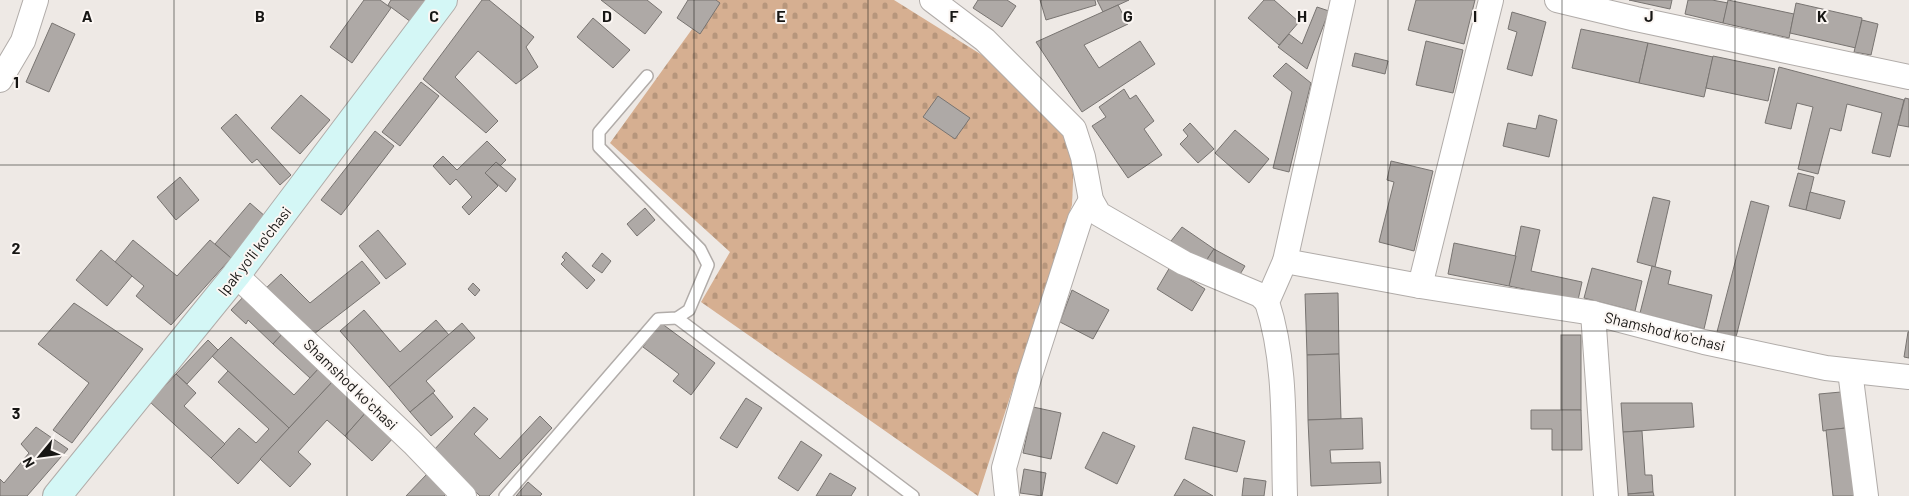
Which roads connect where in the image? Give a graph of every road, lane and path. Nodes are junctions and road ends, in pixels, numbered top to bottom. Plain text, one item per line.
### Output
1 (36, 0) edge
2 (443, 0) edge
3 (932, 0) edge
4 (1343, 0) edge
5 (1491, 0) edge
6 (1557, 0) edge
7 (647, 76) dead end
8 (1909, 77) edge
9 (0, 80) edge
10 (1091, 200) junction
11 (1285, 261) junction
12 (236, 275) junction
13 (1420, 286) junction
14 (1267, 302) junction
15 (1593, 313) junction
16 (677, 318) junction
17 (1850, 371) junction
18 (1909, 378) edge
19 (1005, 495) edge
20 (57, 496) edge
21 (464, 496) edge
22 (505, 496) edge
23 (913, 496) edge
24 (1285, 496) edge
25 (1606, 496) edge
26 (1866, 496) edge

1 - 9 street
2 - 12 main road, Ipak yo'li ko'chasi
3 - 10 street
4 - 11 street
5 - 13 street
6 - 8 street
7 - 16 lane
10 - 14 street
10 - 19 street
11 - 13 street, Shamshod koʻchasi
11 - 14 street
12 - 20 main road, Ipak yo'li ko'chasi
12 - 21 street, Shamshod koʻchasi
13 - 15 street, Shamshod koʻchasi
14 - 24 street
15 - 17 street, Shamshod koʻchasi
15 - 25 street
16 - 22 lane
16 - 23 lane
17 - 18 street, Shamshod koʻchasi
17 - 26 street

